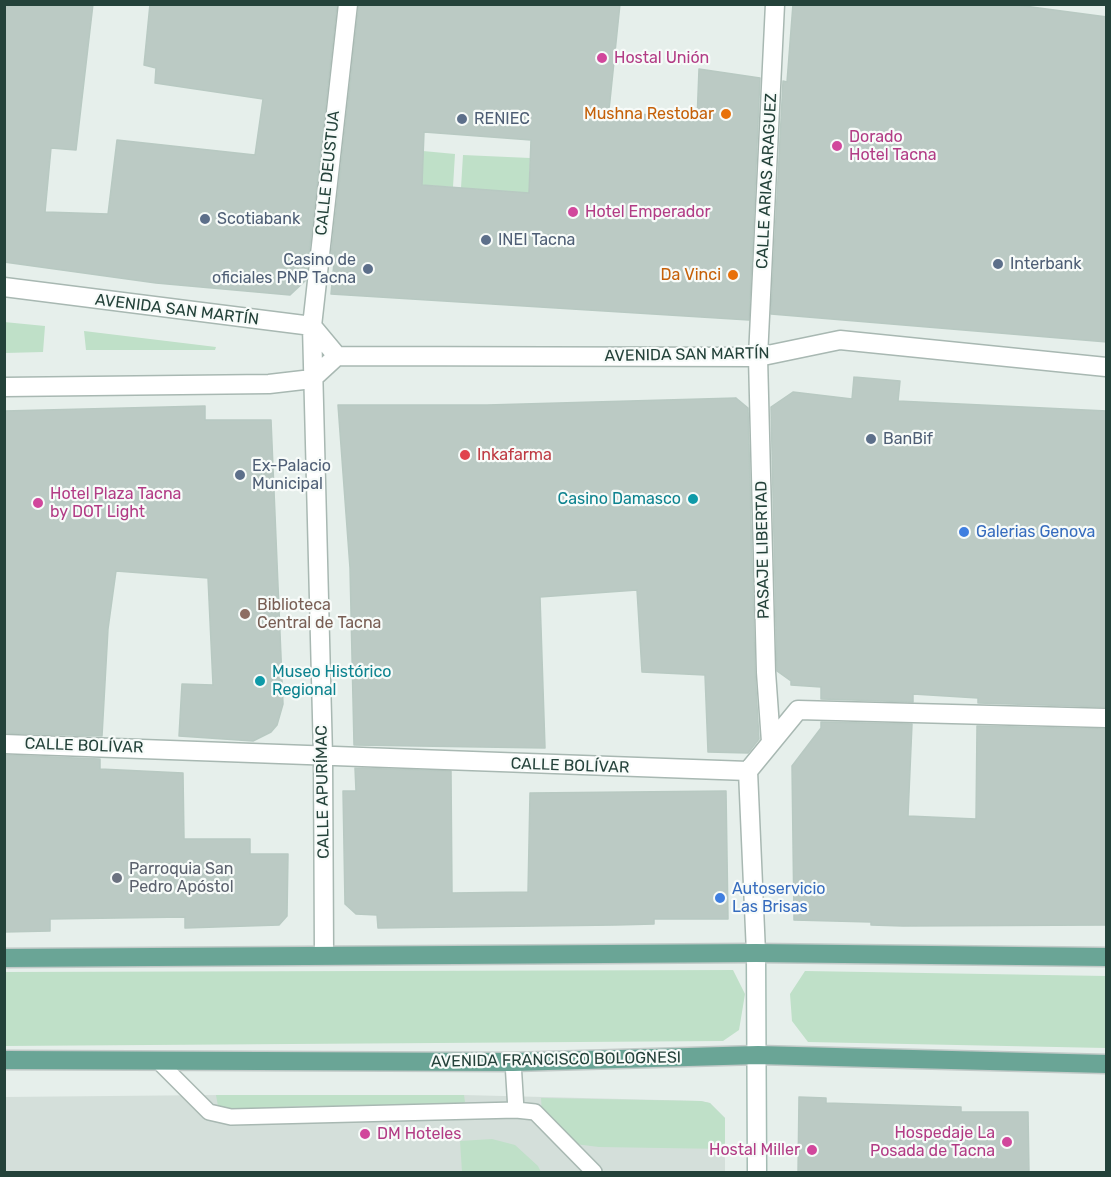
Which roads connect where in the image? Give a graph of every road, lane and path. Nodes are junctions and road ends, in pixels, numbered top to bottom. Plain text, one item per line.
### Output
1 (348, 4) edge
2 (775, 4) edge
3 (4, 287) edge
4 (312, 326) junction
5 (337, 356) junction
6 (758, 357) junction
7 (1107, 367) edge
8 (312, 379) junction
9 (4, 387) edge
10 (1107, 718) edge
11 (771, 742) junction
12 (4, 744) edge
13 (323, 756) junction
14 (748, 771) junction
15 (756, 953) junction
16 (324, 954) junction
17 (1107, 957) edge
18 (4, 958) edge
19 (758, 1055) junction
20 (4, 1060) edge
21 (513, 1062) junction
22 (160, 1063) junction
23 (1107, 1064) edge
24 (516, 1110) junction
25 (594, 1173) edge
26 (757, 1173) edge

1 - 4 street, CALLE DEUSTUA
2 - 6 street, CALLE ARIAS ARAGUEZ
3 - 4 street, AVENIDA SAN MARTÍN
4 - 5 street
4 - 8 street, CALLE DEUSTUA
5 - 6 street, AVENIDA SAN MARTÍN
5 - 8 street
6 - 7 street, AVENIDA SAN MARTÍN
6 - 11 street, PASAJE LIBERTAD
8 - 9 street
8 - 13 street, CALLE APURÍMAC
10 - 11 street
11 - 14 street
12 - 13 street, CALLE BOLÍVAR
13 - 14 street, CALLE BOLÍVAR
13 - 16 street, CALLE APURÍMAC
14 - 15 street
15 - 16 main road
15 - 17 main road
15 - 19 street
16 - 18 main road
19 - 21 main road, AVENIDA FRANCISCO BOLOGNESI
19 - 23 main road, AVENIDA FRANCISCO BOLOGNESI
19 - 26 street
20 - 22 main road, AVENIDA FRANCISCO BOLOGNESI
21 - 22 main road, AVENIDA FRANCISCO BOLOGNESI
21 - 24 lane
22 - 24 lane
24 - 25 lane

